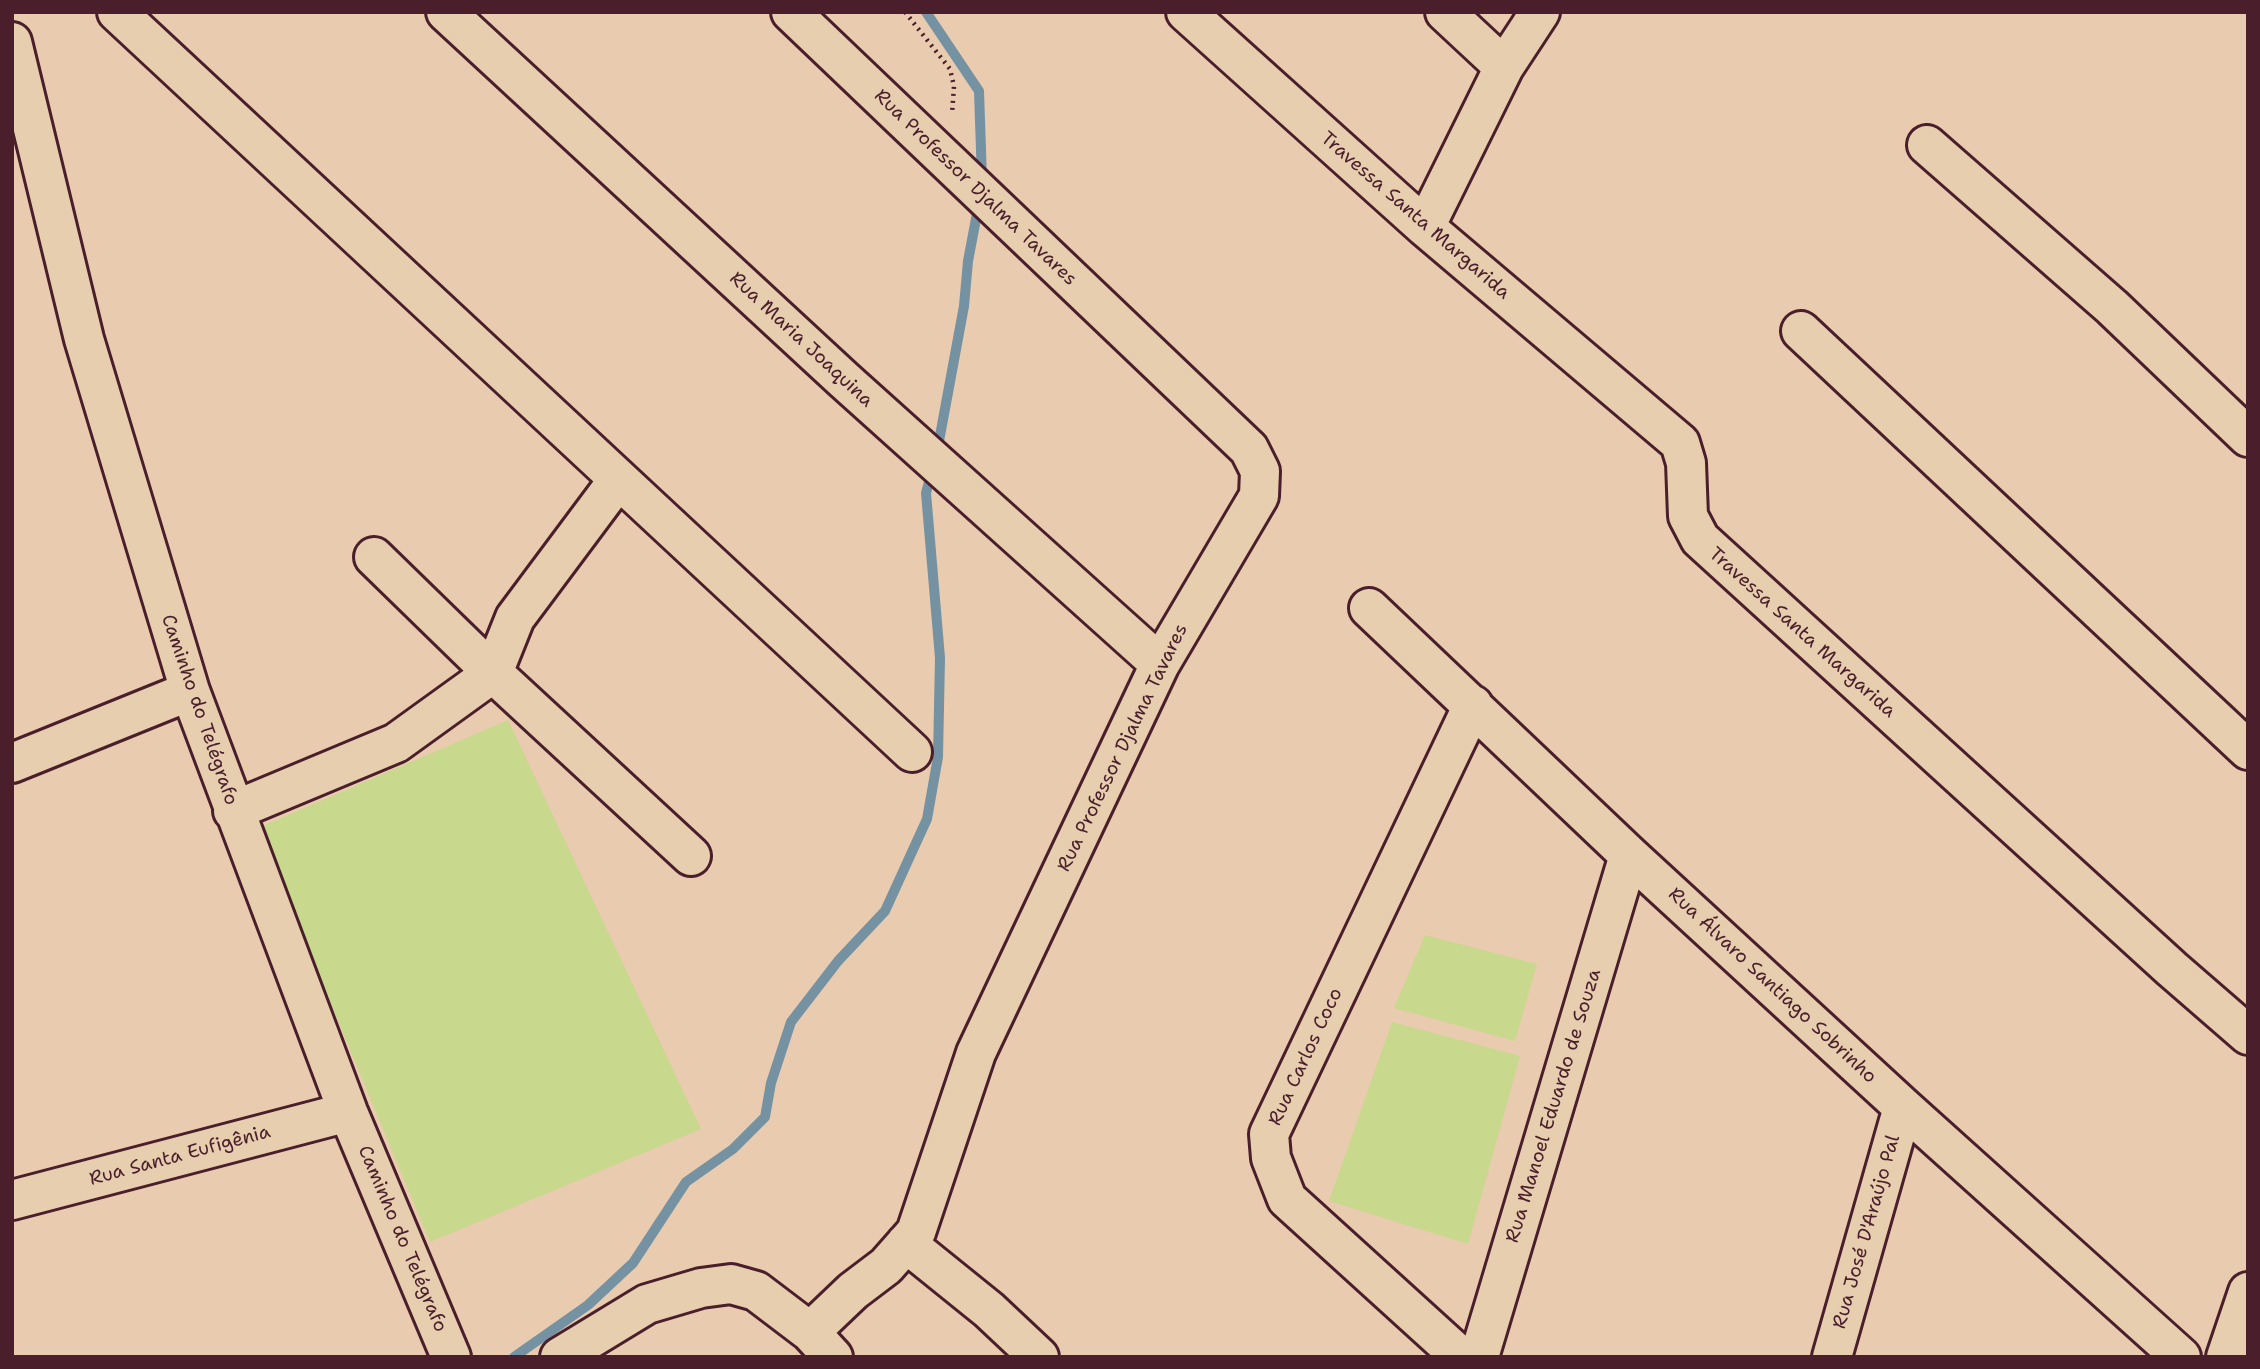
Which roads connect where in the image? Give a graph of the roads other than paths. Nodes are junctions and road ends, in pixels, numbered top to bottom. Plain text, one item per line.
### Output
1 (117, 12) edge
2 (446, 12) edge
3 (791, 12) edge
4 (1186, 12) edge
5 (1444, 12) edge
6 (1540, 12) edge
7 (12, 42) edge
8 (1504, 67) junction
9 (1927, 145) dead end
10 (1425, 227) junction
11 (1801, 331) dead end
12 (2248, 437) edge
13 (618, 481) junction
14 (374, 557) dead end
15 (1369, 608) dead end
16 (1160, 664) junction
17 (493, 673) junction
18 (190, 691) junction
19 (1473, 705) junction
20 (2248, 750) edge
21 (912, 752) dead end
22 (12, 763) edge
23 (233, 811) junction
24 (1629, 855) junction
25 (691, 856) dead end
26 (2248, 1035) edge
27 (1903, 1107) junction
28 (348, 1112) junction
29 (12, 1200) edge
30 (906, 1243) junction
31 (2248, 1292) edge
32 (821, 1345) edge
33 (451, 1357) edge
34 (560, 1357) edge
35 (1039, 1357) edge
36 (1461, 1357) edge
37 (1479, 1357) edge
38 (1832, 1357) edge
39 (2181, 1357) edge
40 (2225, 1357) edge

1 - 13 street
2 - 16 street, Rua Maria Joaquina
3 - 16 street, Rua Professor Djalma Tavares
4 - 10 street, Travessa Santa Margarida
5 - 8 street
6 - 8 street
7 - 18 street, Caminho do Telégrafo
8 - 10 street
9 - 12 street
10 - 26 street, Travessa Santa Margarida
11 - 20 street
13 - 17 street
13 - 21 street
14 - 17 street
15 - 19 street, Rua Álvaro Santiago Sobrinho
16 - 30 street, Rua Professor Djalma Tavares
17 - 23 street
17 - 25 street
18 - 22 street
18 - 23 street, Caminho do Telégrafo
19 - 24 street, Rua Álvaro Santiago Sobrinho
19 - 36 street, Rua Carlos Coco
23 - 28 street, Caminho do Telégrafo
24 - 27 street, Rua Álvaro Santiago Sobrinho
24 - 37 street, Rua Manoel Eduardo de Souza
27 - 38 street, Rua José D'Araújo Pal
27 - 39 street, Rua Álvaro Santiago Sobrinho
28 - 29 street, Rua Santa Eufigênia
28 - 33 street, Caminho do Telégrafo
30 - 32 street, Rua Professor Djalma Tavares
30 - 35 street
31 - 40 street
32 - 34 street

